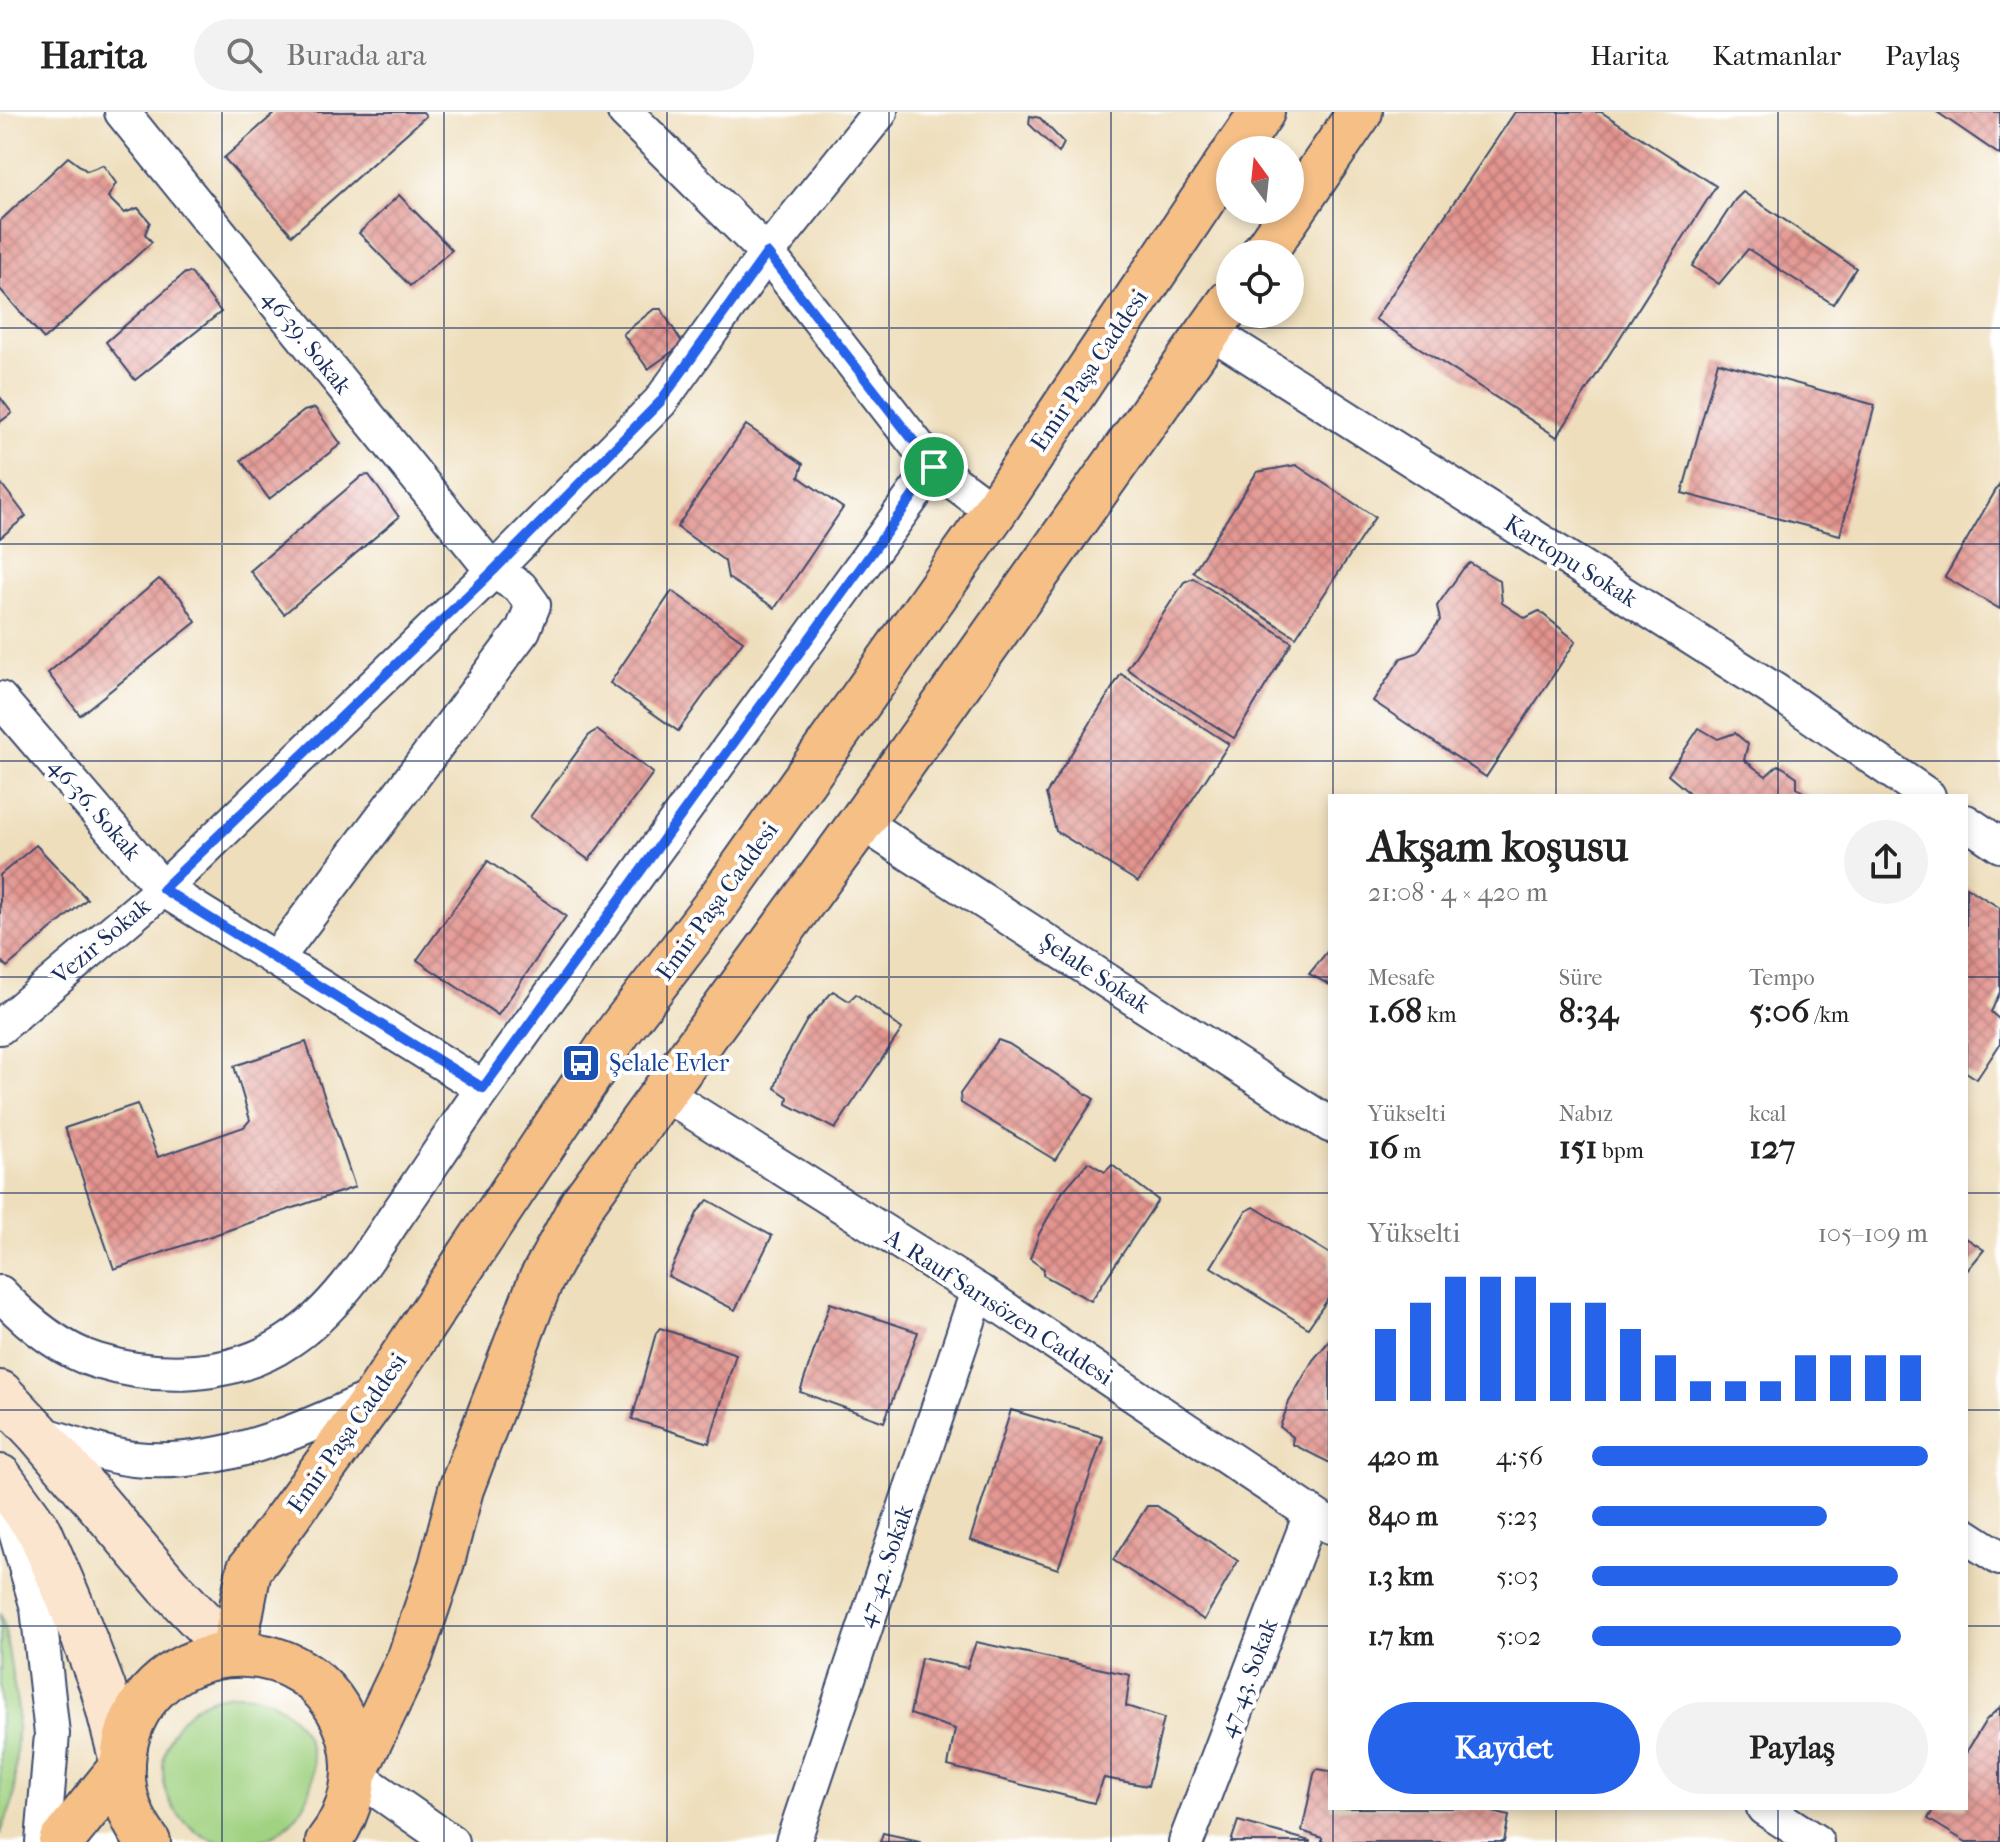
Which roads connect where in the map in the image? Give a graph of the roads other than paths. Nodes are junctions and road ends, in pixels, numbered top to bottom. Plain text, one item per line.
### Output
1 (122, 112) edge
2 (625, 112) edge
3 (880, 112) edge
4 (1262, 112) edge
5 (1360, 112) edge
6 (1246, 136) edge
7 (1216, 180) edge
8 (1273, 240) edge
9 (767, 253) junction
10 (1216, 322) edge
11 (1238, 328) edge
12 (934, 467) junction
13 (994, 512) junction
14 (493, 571) junction
15 (0, 699) edge
16 (1925, 794) edge
17 (861, 822) junction
18 (1968, 823) edge
19 (2000, 845) edge
20 (163, 889) junction
21 (276, 959) junction
22 (0, 1027) edge
23 (483, 1088) junction
24 (663, 1093) junction
25 (1328, 1124) edge
26 (978, 1291) junction
27 (0, 1293) edge
28 (0, 1393) edge
29 (376, 1396) junction
30 (38, 1433) junction
31 (0, 1477) edge
32 (1320, 1520) edge
33 (1968, 1537) edge
34 (2000, 1558) edge
35 (233, 1654) junction
36 (123, 1765) junction
37 (354, 1774) junction
38 (1767, 1810) edge
39 (43, 1842) edge
40 (61, 1842) edge
41 (148, 1842) edge
42 (328, 1842) edge
43 (354, 1842) edge
44 (451, 1842) edge
45 (793, 1842) edge
46 (1186, 1842) edge
47 (1816, 1842) edge

1 - 14 street, 46-39. Sokak
2 - 9 street
3 - 9 street, Vezir Sokak
4 - 6 main road
5 - 8 main road
7 - 13 main road, Emir Paşa Caddesi
9 - 12 street
9 - 14 street, Vezir Sokak
10 - 17 main road
11 - 16 street, Kartopu Sokak
12 - 13 street
12 - 23 street
13 - 29 main road, Emir Paşa Caddesi
14 - 20 street, Vezir Sokak
14 - 21 street, 46-39. Sokak
15 - 20 street, 46-36. Sokak
17 - 24 main road
17 - 25 street, Şelale Sokak
18 - 19 street
20 - 21 street, 46-36. Sokak
20 - 22 street, Vezir Sokak
21 - 23 street, 46-36. Sokak
23 - 27 street
24 - 26 street, A. Rauf Sarısözen Caddesi
24 - 37 main road
26 - 32 street, A. Rauf Sarısözen Caddesi
26 - 45 street, 47-42. Sokak
28 - 30 street
29 - 30 street
29 - 35 main road, Emir Paşa Caddesi
30 - 35 street
31 - 36 street
31 - 39 street
32 - 46 street, 47-43. Sokak
33 - 34 street
35 - 36 main road
35 - 37 main road
36 - 40 main road
36 - 41 main road
37 - 42 main road
37 - 43 street
37 - 44 street
38 - 47 street

